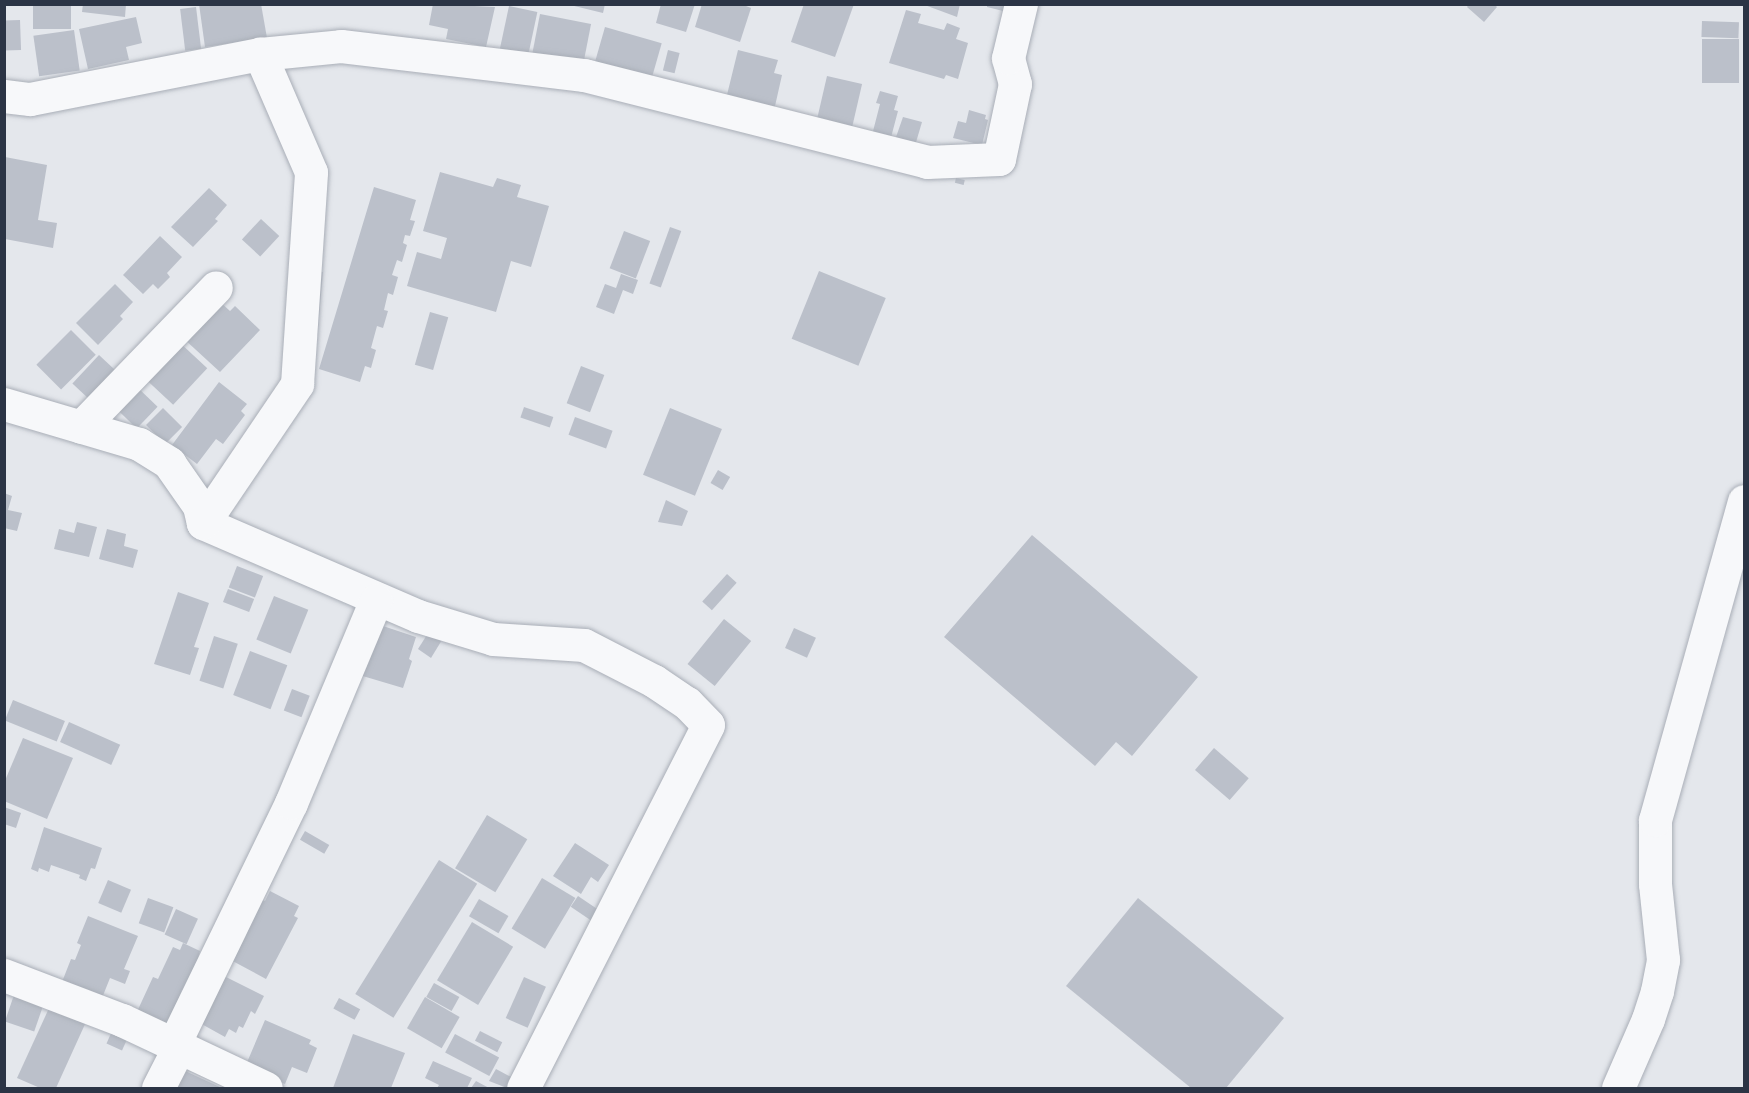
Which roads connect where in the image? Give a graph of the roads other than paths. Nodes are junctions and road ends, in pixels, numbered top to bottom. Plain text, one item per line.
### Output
1 (1021, 4) edge
2 (260, 54) junction
3 (4, 96) edge
4 (216, 287) dead end
5 (4, 404) edge
6 (81, 427) junction
7 (1744, 501) edge
8 (203, 523) junction
9 (376, 600) junction
10 (4, 975) edge
11 (175, 1048) junction
12 (158, 1089) edge
13 (266, 1089) edge
14 (523, 1089) edge
15 (1618, 1089) edge

1 - 2 street
2 - 3 street
2 - 8 street
4 - 6 street
5 - 6 street
6 - 8 street
7 - 15 street
8 - 9 street
9 - 11 street
9 - 14 street
10 - 11 street
11 - 12 street
11 - 13 street

